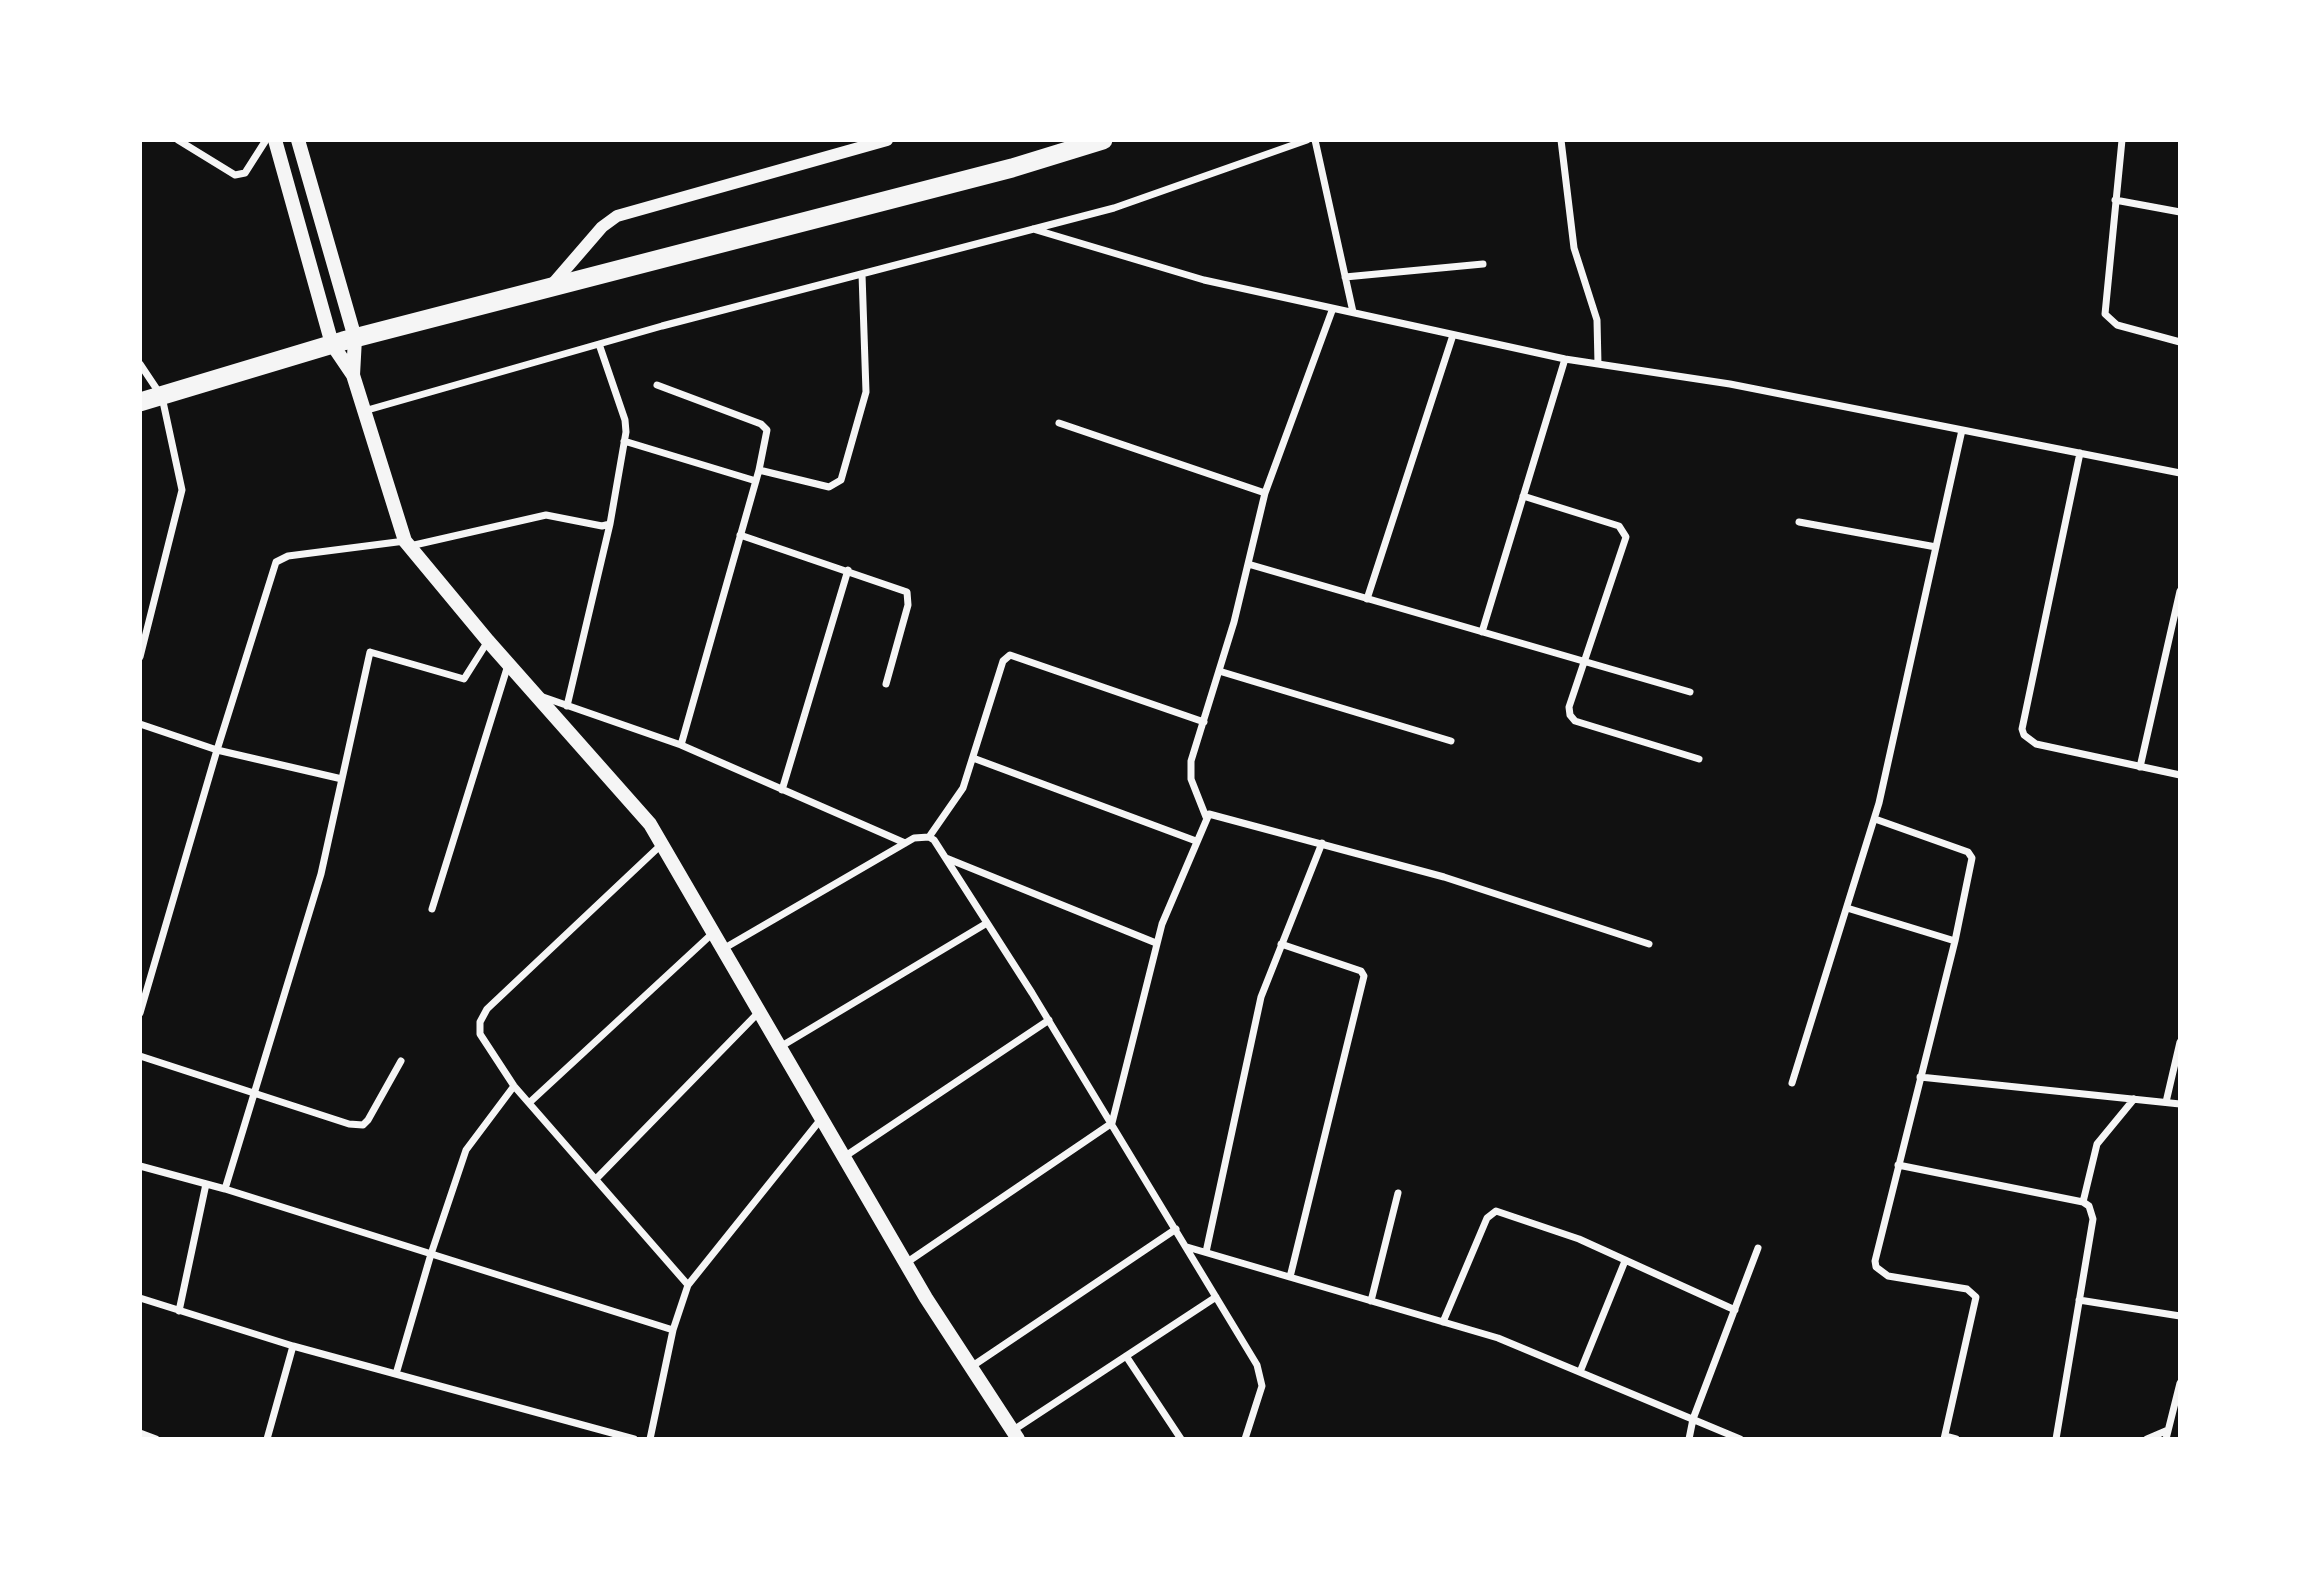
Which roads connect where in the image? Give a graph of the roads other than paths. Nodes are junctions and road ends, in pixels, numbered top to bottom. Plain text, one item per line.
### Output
1 (178, 140) edge
2 (266, 140) edge
3 (275, 140) edge
4 (298, 140) edge
5 (887, 140) edge
6 (1103, 140) edge
7 (1307, 140) edge
8 (1315, 140) edge
9 (1561, 140) edge
10 (2122, 140) edge
11 (2115, 200) junction
12 (2180, 212) edge
13 (1033, 229) junction
14 (1483, 264) dead end
15 (862, 274) junction
16 (1345, 276) junction
17 (548, 289) junction
18 (1333, 308) junction
19 (1353, 312) junction
20 (1453, 335) junction
21 (355, 338) junction
22 (2180, 342) edge
23 (332, 344) junction
24 (598, 344) junction
25 (1565, 359) junction
26 (140, 364) edge
27 (1598, 364) junction
28 (353, 375) junction
29 (657, 385) dead end
30 (162, 397) junction
31 (140, 402) edge
32 (364, 411) junction
33 (1059, 424) dead end
34 (1962, 430) junction
35 (624, 441) junction
36 (2080, 453) junction
37 (759, 470) junction
38 (2180, 473) edge
39 (756, 481) junction
40 (1265, 494) junction
41 (1523, 496) junction
42 (1799, 522) dead end
43 (610, 524) junction
44 (740, 535) junction
45 (407, 544) junction
46 (1936, 547) junction
47 (1248, 564) junction
48 (848, 570) junction
49 (2180, 591) edge
50 (1367, 598) junction
51 (1482, 632) junction
52 (488, 640) junction
53 (140, 656) edge
54 (1582, 661) junction
55 (509, 664) junction
56 (1219, 671) junction
57 (886, 684) dead end
58 (1690, 692) dead end
59 (536, 695) junction
60 (567, 706) junction
61 (1204, 722) junction
62 (140, 724) edge
63 (1451, 741) dead end
64 (681, 746) junction
65 (217, 750) junction
66 (973, 758) junction
67 (1699, 759) dead end
68 (2140, 766) junction
69 (2180, 775) edge
70 (342, 779) junction
71 (782, 790) junction
72 (1206, 817) junction
73 (1875, 819) junction
74 (929, 837) junction
75 (1196, 841) junction
76 (905, 843) junction
77 (1322, 843) junction
78 (662, 844) junction
79 (945, 858) junction
80 (1847, 908) junction
81 (432, 909) dead end
82 (987, 923) junction
83 (714, 932) junction
84 (1955, 941) junction
85 (1156, 943) junction
86 (1281, 944) junction
87 (1649, 944) dead end
88 (723, 949) junction
89 (760, 1011) junction
90 (140, 1013) edge
91 (1049, 1020) junction
92 (2180, 1042) edge
93 (780, 1047) junction
94 (140, 1056) edge
95 (401, 1061) dead end
96 (1920, 1077) junction
97 (1792, 1083) dead end
98 (514, 1086) junction
99 (254, 1093) junction
100 (2134, 1099) junction
101 (529, 1102) junction
102 (2166, 1102) junction
103 (2180, 1104) edge
104 (822, 1118) junction
105 (1112, 1124) junction
106 (844, 1157) junction
107 (1898, 1165) junction
108 (140, 1166) edge
109 (596, 1180) junction
110 (206, 1184) junction
111 (225, 1189) junction
112 (1398, 1193) dead end
113 (2083, 1202) junction
114 (1176, 1229) junction
115 (1186, 1247) junction
116 (1758, 1248) dead end
117 (1206, 1252) junction
118 (431, 1254) junction
119 (1625, 1261) junction
120 (906, 1263) junction
121 (1290, 1277) junction
122 (688, 1285) junction
123 (1216, 1297) junction
124 (140, 1298) edge
125 (2079, 1300) junction
126 (1371, 1301) junction
127 (1732, 1309) junction
128 (179, 1311) junction
129 (2180, 1316) edge
130 (1443, 1322) junction
131 (673, 1330) junction
132 (293, 1346) junction
133 (1126, 1356) junction
134 (971, 1367) junction
135 (1580, 1372) junction
136 (396, 1374) junction
137 (2180, 1383) edge
138 (1693, 1419) junction
139 (2171, 1421) junction
140 (2180, 1423) edge
141 (2168, 1430) junction
142 (140, 1433) edge
143 (1015, 1435) edge
144 (620, 1437) edge
145 (1945, 1438) edge
146 (156, 1439) edge
147 (267, 1439) edge
148 (634, 1439) edge
149 (650, 1439) edge
150 (1181, 1439) edge
151 (1245, 1439) edge
152 (1689, 1439) edge
153 (1740, 1439) edge
154 (1956, 1439) edge
155 (2056, 1439) edge
156 (2147, 1439) edge
157 (2166, 1439) edge

1 - 2 street
3 - 23 main road
4 - 21 main road
5 - 17 street
6 - 17 highway
7 - 13 street
8 - 16 street
9 - 27 street
10 - 11 street
11 - 12 street
11 - 22 street
13 - 15 street
13 - 18 street
14 - 16 street
15 - 24 street
15 - 37 street
16 - 19 street
17 - 21 highway
18 - 19 street
18 - 40 street
19 - 20 street
20 - 25 street
20 - 50 street
21 - 23 highway
21 - 28 main road
23 - 28 main road
23 - 30 highway
24 - 32 street
24 - 35 street
25 - 27 street
25 - 41 street
26 - 30 street
27 - 34 street
28 - 32 main road
29 - 37 street
30 - 31 highway
30 - 53 street
32 - 45 main road
33 - 40 street
34 - 36 street
34 - 46 street
35 - 39 street
35 - 43 street
36 - 38 street
36 - 68 street
37 - 39 street
39 - 44 street
40 - 47 street
41 - 51 street
41 - 54 street
42 - 46 street
43 - 45 street
43 - 60 street
44 - 48 street
44 - 64 street
45 - 52 main road
45 - 65 street
46 - 73 street
47 - 50 street
47 - 56 street
48 - 57 street
48 - 71 street
49 - 68 street
50 - 51 street
51 - 54 street
52 - 55 main road
52 - 70 street
54 - 58 street
54 - 67 street
55 - 59 main road
55 - 81 street
56 - 61 street
56 - 63 street
59 - 60 street
59 - 78 main road
60 - 64 street
61 - 66 street
61 - 72 street
62 - 65 street
64 - 71 street
65 - 70 street
65 - 90 street
66 - 74 street
66 - 75 street
68 - 69 street
70 - 99 street
71 - 76 street
72 - 75 street
72 - 77 street
73 - 80 street
73 - 84 street
74 - 76 street
74 - 79 street
75 - 85 street
76 - 88 street
77 - 86 street
77 - 87 street
78 - 83 main road
78 - 98 street
79 - 82 street
79 - 85 street
80 - 84 street
80 - 97 street
82 - 91 street
82 - 93 street
83 - 88 main road
83 - 101 street
84 - 96 street
85 - 105 street
86 - 117 street
86 - 121 street
88 - 89 main road
89 - 93 main road
89 - 109 street
91 - 105 street
91 - 106 street
92 - 102 street
93 - 104 main road
94 - 99 street
95 - 99 street
96 - 100 street
96 - 107 street
98 - 101 street
98 - 118 street
99 - 111 street
100 - 102 street
100 - 113 street
101 - 109 street
102 - 103 street
104 - 106 main road
104 - 122 street
105 - 114 street
105 - 120 street
106 - 120 main road
107 - 113 street
107 - 145 street
108 - 110 street
109 - 122 street
110 - 111 street
110 - 128 street
111 - 118 street
112 - 126 street
113 - 125 street
114 - 115 street
114 - 134 street
115 - 117 street
115 - 123 street
116 - 127 street
117 - 121 street
118 - 131 street
118 - 136 street
119 - 127 street
119 - 130 street
119 - 135 street
120 - 134 main road
121 - 126 street
122 - 131 street
123 - 133 street
123 - 151 street
124 - 128 street
125 - 129 street
125 - 155 street
126 - 130 street
127 - 138 street
128 - 132 street
130 - 135 street
131 - 149 street
132 - 136 street
132 - 147 street
133 - 143 street
133 - 150 street
134 - 143 main road
135 - 138 street
136 - 144 street
137 - 139 street
138 - 152 street
138 - 153 street
139 - 140 street
139 - 141 street
141 - 156 street
141 - 157 street
142 - 146 street
144 - 148 street
145 - 154 street

